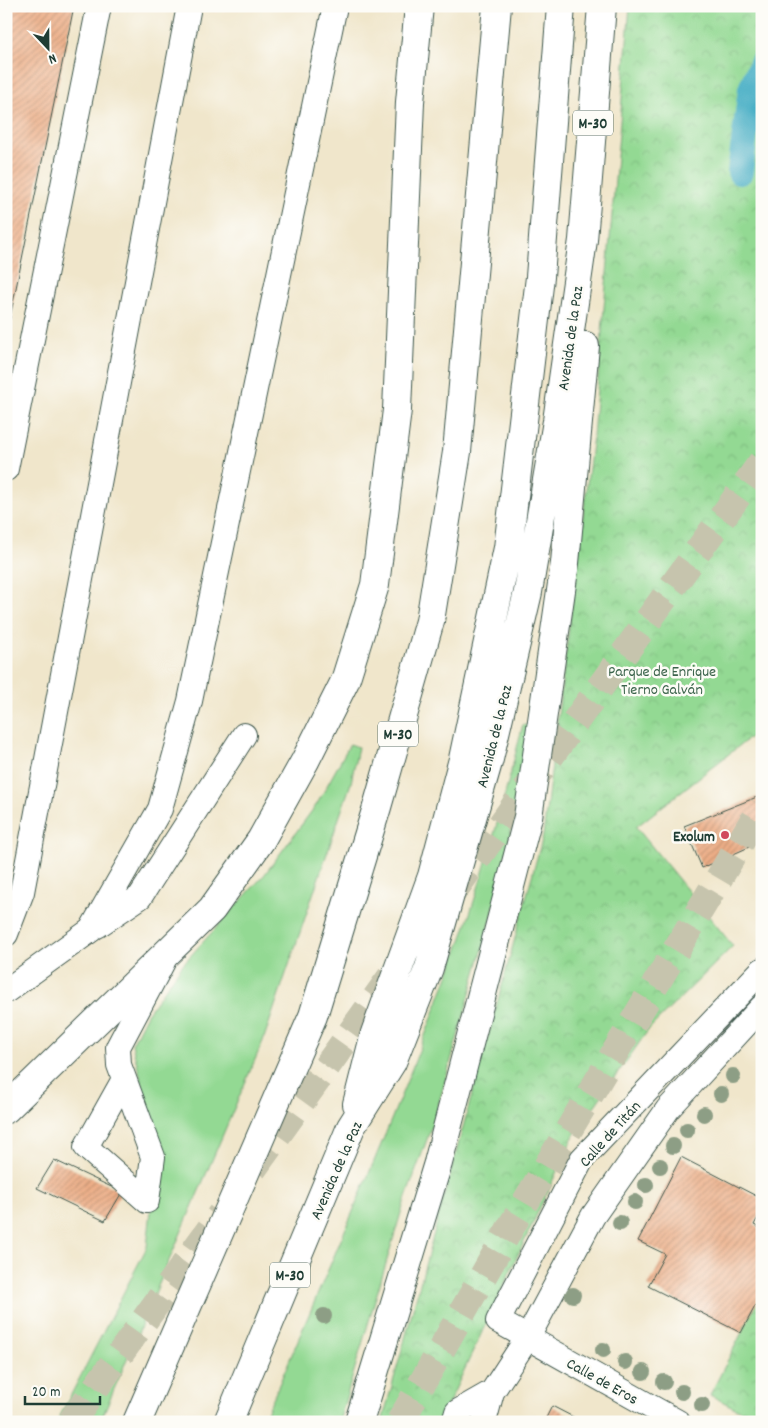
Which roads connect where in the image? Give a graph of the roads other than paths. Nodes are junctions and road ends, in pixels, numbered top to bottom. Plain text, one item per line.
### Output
1 (99, 6) edge
2 (189, 6) edge
3 (335, 6) edge
4 (419, 6) edge
5 (497, 6) edge
6 (561, 6) edge
7 (602, 6) edge
8 (583, 240) junction
9 (6, 469) edge
10 (244, 735) dead end
11 (91, 930) junction
12 (6, 934) edge
13 (166, 956) junction
14 (762, 970) edge
15 (6, 991) edge
16 (762, 1007) edge
17 (124, 1079) junction
18 (6, 1109) edge
19 (351, 1128) junction
20 (528, 1337) junction
21 (492, 1392) junction
22 (136, 1422) edge
23 (228, 1422) edge
24 (359, 1422) edge
25 (454, 1422) edge
26 (484, 1422) edge
27 (678, 1422) edge

1 - 9 street
2 - 12 street
3 - 11 street
4 - 13 highway
5 - 22 highway, M-30
6 - 19 highway
7 - 8 highway, Avenida de la Paz / M-30
8 - 19 highway, Avenida de la Paz / M-30
8 - 24 highway
10 - 11 street
11 - 15 street
13 - 17 street
13 - 18 highway
14 - 20 street, Calle de Titán
16 - 20 street, Calle de Titán
17 - 17 street
19 - 23 highway, Avenida de la Paz / M-30
20 - 21 street, Calle de Titán
20 - 27 street, Calle de Eros
21 - 25 street, Calle de Titán
21 - 26 street, Calle de Titán

